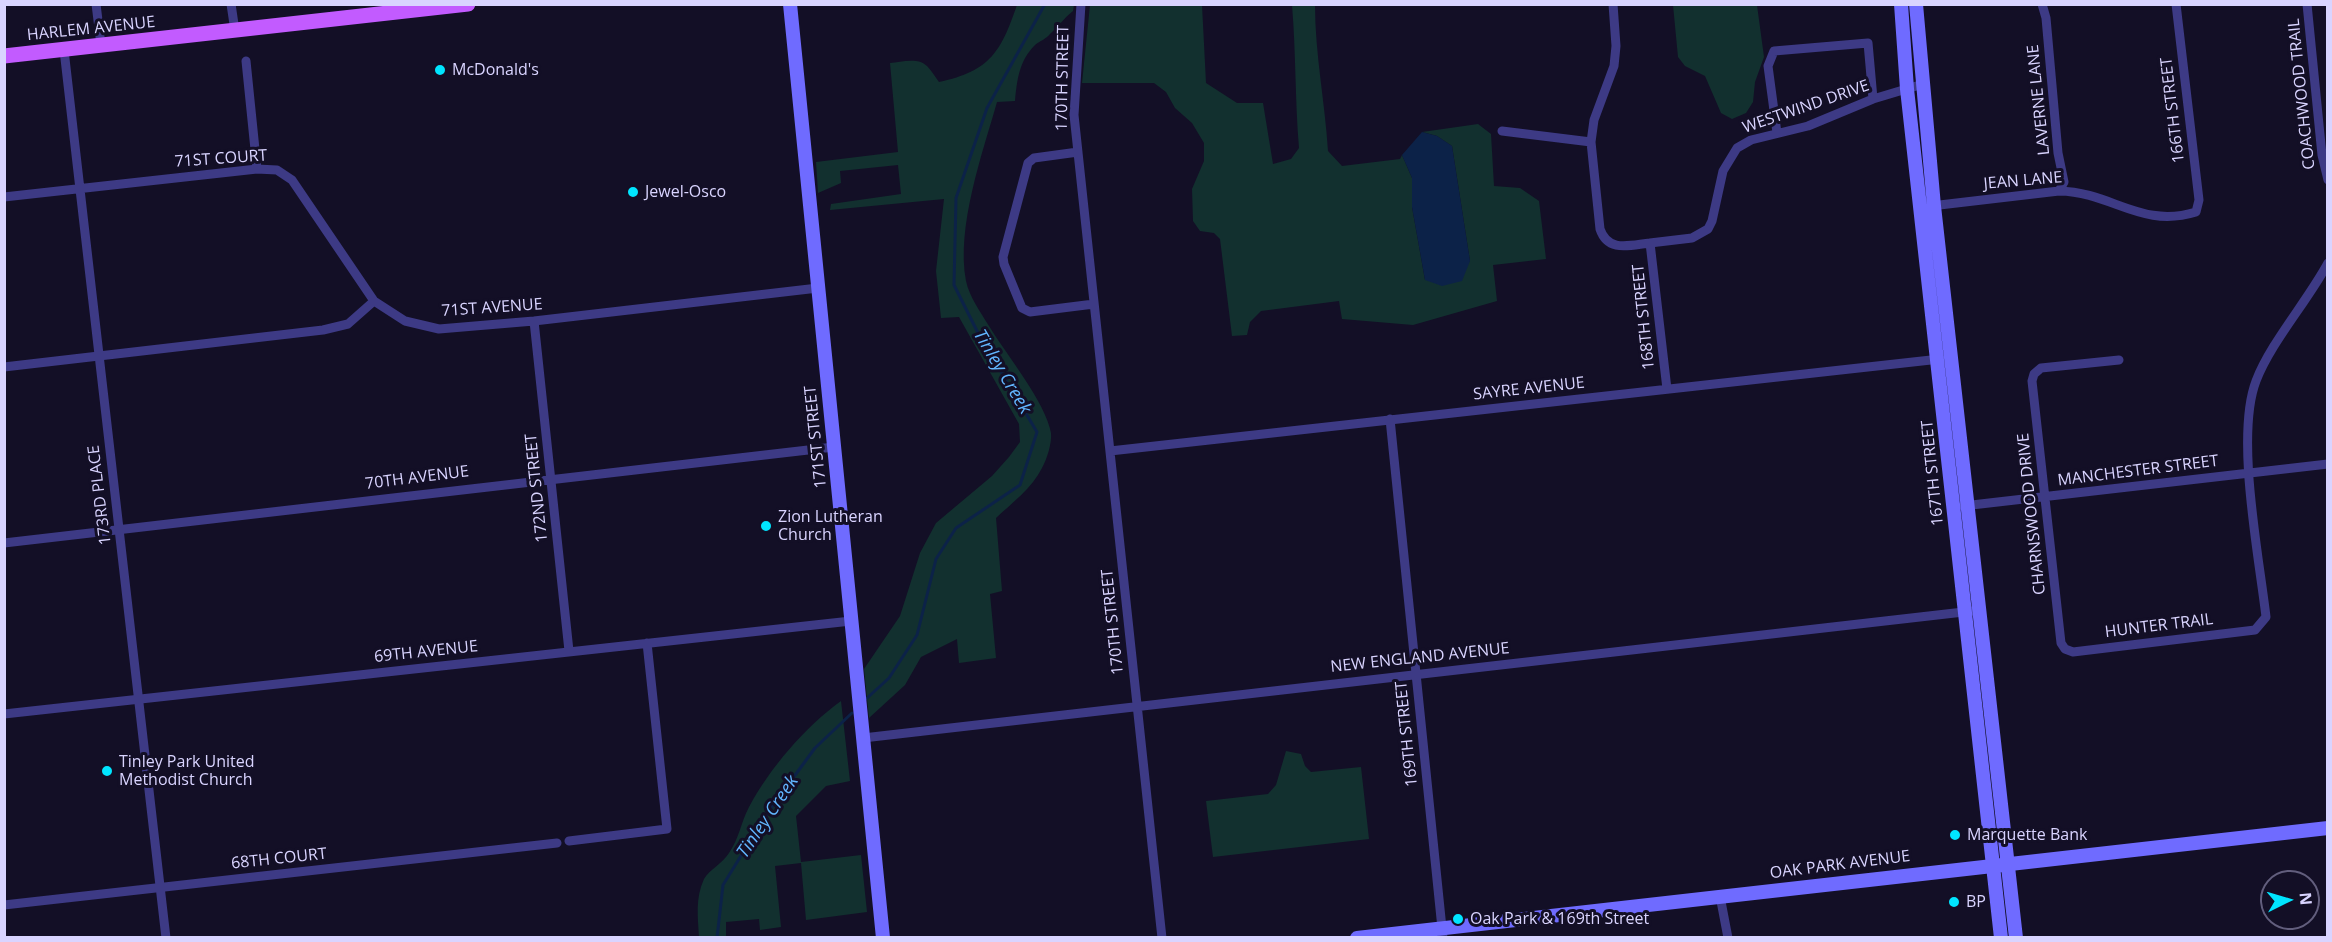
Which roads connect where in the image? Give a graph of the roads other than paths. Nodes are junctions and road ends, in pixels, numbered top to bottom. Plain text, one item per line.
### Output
1 (96, 4) edge
2 (231, 4) edge
3 (468, 4) edge
4 (790, 4) edge
5 (1081, 4) edge
6 (1613, 4) edge
7 (1901, 4) edge
8 (1916, 4) edge
9 (2042, 4) edge
10 (2176, 4) edge
11 (2307, 4) edge
12 (234, 31) junction
13 (101, 45) junction
14 (64, 50) junction
15 (4, 56) edge
16 (246, 61) dead end
17 (1923, 84) junction
18 (1907, 89) junction
19 (1873, 99) junction
20 (1502, 132) dead end
21 (1777, 133) junction
22 (1591, 142) junction
23 (1078, 152) junction
24 (257, 169) junction
25 (2328, 180) edge
26 (80, 188) junction
27 (2060, 191) junction
28 (4, 197) edge
29 (1927, 206) junction
30 (2196, 212) joint
31 (1650, 243) junction
32 (2328, 263) edge
33 (818, 288) junction
34 (374, 301) junction
35 (1094, 304) junction
36 (534, 321) junction
37 (99, 356) junction
38 (1945, 358) junction
39 (2119, 360) dead end
40 (4, 367) edge
41 (1666, 389) junction
42 (1390, 419) junction
43 (834, 447) junction
44 (1110, 451) junction
45 (2328, 464) edge
46 (2250, 472) junction
47 (551, 478) junction
48 (2045, 497) junction
49 (1969, 506) junction
50 (1953, 508) junction
51 (119, 528) junction
52 (4, 543) edge
53 (1981, 610) junction
54 (1965, 613) junction
55 (851, 621) junction
56 (647, 643) junction
57 (2066, 650) joint
58 (569, 651) junction
59 (1416, 674) junction
60 (139, 699) junction
61 (1137, 706) junction
62 (4, 714) edge
63 (863, 738) junction
64 (2328, 828) edge
65 (569, 841) dead end
66 (557, 843) dead end
67 (2008, 863) junction
68 (1994, 864) junction
69 (160, 888) junction
70 (1720, 896) junction
71 (4, 905) edge
72 (1443, 933) edge
73 (166, 938) edge
74 (883, 938) edge
75 (1162, 938) edge
76 (1357, 938) edge
77 (1728, 938) edge
78 (2001, 938) edge
79 (2016, 938) edge

1 - 13 street
2 - 12 street
3 - 12 main road, HARLEM AVENUE
4 - 33 street, 171ST STREET
5 - 23 street, 170TH STREET
6 - 22 street, 168TH STREET
7 - 18 street, 167TH STREET
8 - 17 street, 167TH STREET
9 - 27 street, LAVERNE LANE
10 - 30 street, 166TH STREET
11 - 25 street, COACHWOOD TRAIL
12 - 13 main road, HARLEM AVENUE
13 - 14 main road, HARLEM AVENUE
14 - 15 main road, HARLEM AVENUE
14 - 26 street, 173RD PLACE
16 - 24 street
17 - 18 street, WESTWIND DRIVE
17 - 29 street, 167TH STREET
18 - 19 street, WESTWIND DRIVE
18 - 29 street, 167TH STREET
19 - 21 street, WESTWIND DRIVE
19 - 21 street
20 - 22 street
21 - 31 street, WESTWIND DRIVE
22 - 31 street, 168TH STREET
23 - 35 street, 170TH STREET
23 - 35 street, 170TH STREET
24 - 26 street, 71ST COURT
24 - 34 street, 71ST COURT
26 - 28 street, 71ST COURT
26 - 37 street, 173RD PLACE
27 - 29 street, JEAN LANE
27 - 30 street, JEAN LANE
29 - 38 street, 167TH STREET
31 - 41 street, 168TH STREET
32 - 46 street
33 - 36 street, 71ST AVENUE
33 - 43 street, 171ST STREET
34 - 36 street, 71ST AVENUE
34 - 37 street
35 - 44 street, 170TH STREET
36 - 47 street, 172ND STREET
37 - 40 street
37 - 51 street, 173RD PLACE
38 - 41 street, SAYRE AVENUE
38 - 49 street, 167TH STREET
38 - 50 street, 167TH STREET
39 - 48 street, CHARNSWOOD DRIVE
41 - 42 street, SAYRE AVENUE
42 - 44 street, SAYRE AVENUE
42 - 59 street, 169TH STREET
43 - 47 street, 70TH AVENUE
43 - 55 street, 171ST STREET
44 - 61 street, 170TH STREET
45 - 46 street, MANCHESTER STREET
46 - 48 street, MANCHESTER STREET
46 - 57 street, HUNTER TRAIL
47 - 51 street, 70TH AVENUE
47 - 58 street, 172ND STREET
48 - 49 street, MANCHESTER STREET
48 - 57 street, CHARNSWOOD DRIVE
49 - 50 street, MANCHESTER STREET
49 - 53 street, 167TH STREET
50 - 54 street, 167TH STREET
51 - 52 street, 70TH AVENUE
51 - 60 street, 173RD PLACE
53 - 54 street, NEW ENGLAND AVENUE
53 - 67 street, 167TH STREET
54 - 59 street, NEW ENGLAND AVENUE
54 - 68 street, 167TH STREET
55 - 56 street, 69TH AVENUE
55 - 63 street, 171ST STREET
56 - 58 street, 69TH AVENUE
56 - 65 street
58 - 60 street, 69TH AVENUE
59 - 61 street, NEW ENGLAND AVENUE
59 - 72 street, 169TH STREET
60 - 62 street, 69TH AVENUE
60 - 69 street, 173RD PLACE
61 - 63 street, NEW ENGLAND AVENUE
61 - 75 street, 170TH STREET
63 - 74 street, 171ST STREET
64 - 67 street, OAK PARK AVENUE
66 - 69 street, 68TH COURT
67 - 68 street, OAK PARK AVENUE
67 - 79 street, 167TH STREET
68 - 70 street, OAK PARK AVENUE
68 - 78 street, 167TH STREET
69 - 71 street, 68TH COURT
69 - 73 street, 173RD PLACE
70 - 72 street, OAK PARK AVENUE
70 - 77 street
72 - 76 street, OAK PARK AVENUE

